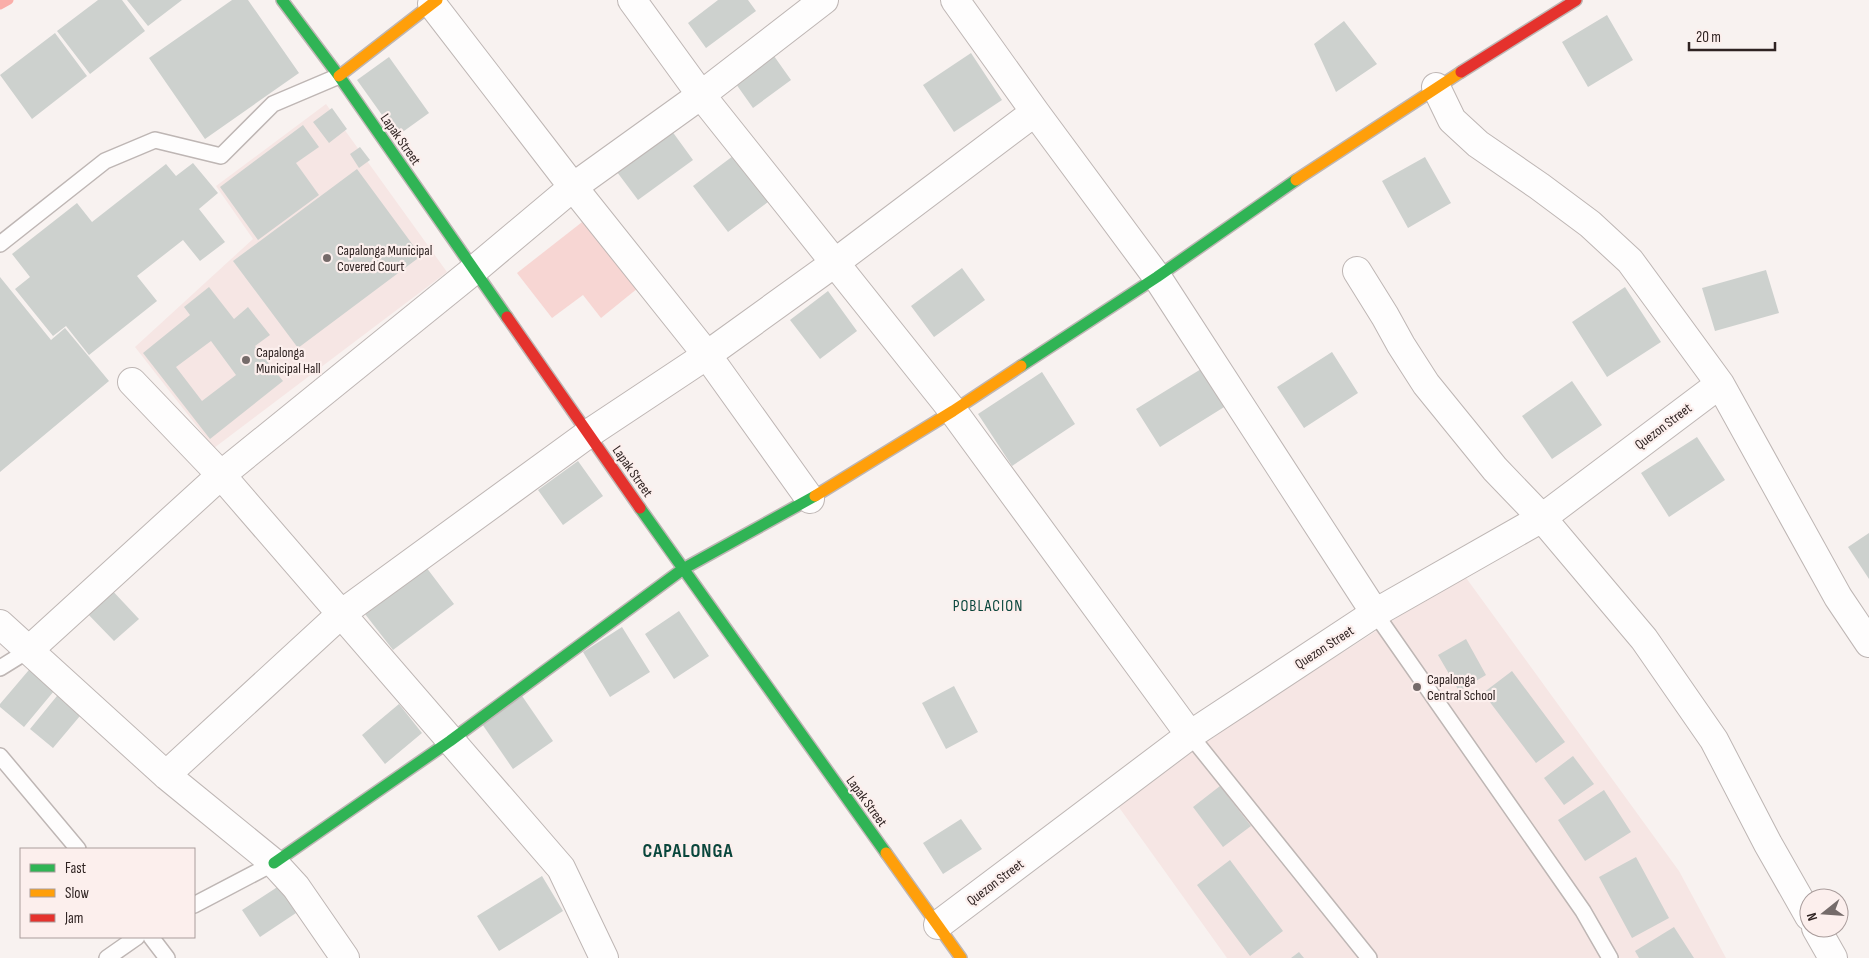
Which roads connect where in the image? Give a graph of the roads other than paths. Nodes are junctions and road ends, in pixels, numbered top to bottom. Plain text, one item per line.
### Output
1 (282, 0) edge
2 (632, 0) edge
3 (824, 0) edge
4 (955, 0) edge
5 (1576, 0) edge
6 (434, 2) edge
7 (339, 76) junction
8 (1436, 87) junction
9 (701, 95) junction
10 (1035, 112) junction
11 (573, 187) junction
12 (0, 244) edge
13 (836, 262) junction
14 (474, 270) junction
15 (1357, 271) dead end
16 (1157, 277) junction
17 (708, 355) junction
18 (132, 382) dead end
19 (1720, 384) junction
20 (953, 411) junction
21 (588, 434) junction
22 (221, 475) junction
23 (810, 498) junction
24 (1542, 518) junction
25 (683, 570) junction
26 (340, 614) junction
27 (1375, 614) junction
28 (0, 624) edge
29 (1869, 643) edge
30 (29, 650) junction
31 (0, 668) edge
32 (1190, 735) junction
33 (450, 741) junction
34 (0, 756) edge
35 (166, 776) junction
36 (77, 848) edge
37 (274, 863) junction
38 (1799, 898) edge
39 (195, 904) edge
40 (938, 925) junction
41 (136, 938) edge
42 (152, 938) edge
43 (1822, 938) edge
44 (106, 958) edge
45 (167, 958) edge
46 (345, 958) edge
47 (604, 958) edge
48 (961, 958) edge
49 (1369, 958) edge
50 (1610, 958) edge
51 (1833, 958) edge

1 - 7 street, Lapak Street
2 - 9 street
3 - 9 street
4 - 10 street
5 - 8 street
6 - 7 street
6 - 11 street
7 - 12 lane
7 - 14 street, Lapak Street
8 - 16 street
8 - 19 street
9 - 11 street
9 - 13 street
10 - 13 street
10 - 16 street
11 - 14 street
11 - 17 street
13 - 17 street
13 - 20 street
14 - 21 street, Lapak Street
14 - 22 street
15 - 24 street
16 - 20 street
16 - 27 street
17 - 21 street
17 - 23 street
18 - 22 street
19 - 24 street, Quezon Street
19 - 29 street
20 - 23 street
20 - 32 street
21 - 25 street, Lapak Street
21 - 26 street
22 - 26 street
22 - 30 street
23 - 25 street
24 - 27 street, Quezon Street
24 - 38 street
25 - 33 street
25 - 40 street, Lapak Street
26 - 33 street
26 - 35 street
27 - 32 street, Quezon Street
27 - 50 lane
28 - 30 street
30 - 31 lane
30 - 35 street
32 - 40 street, Quezon Street
32 - 49 lane
33 - 37 street
33 - 47 street
34 - 36 lane
35 - 37 street
37 - 39 lane
37 - 46 street
40 - 48 street, Lapak Street
41 - 44 lane
42 - 45 lane
43 - 51 street

